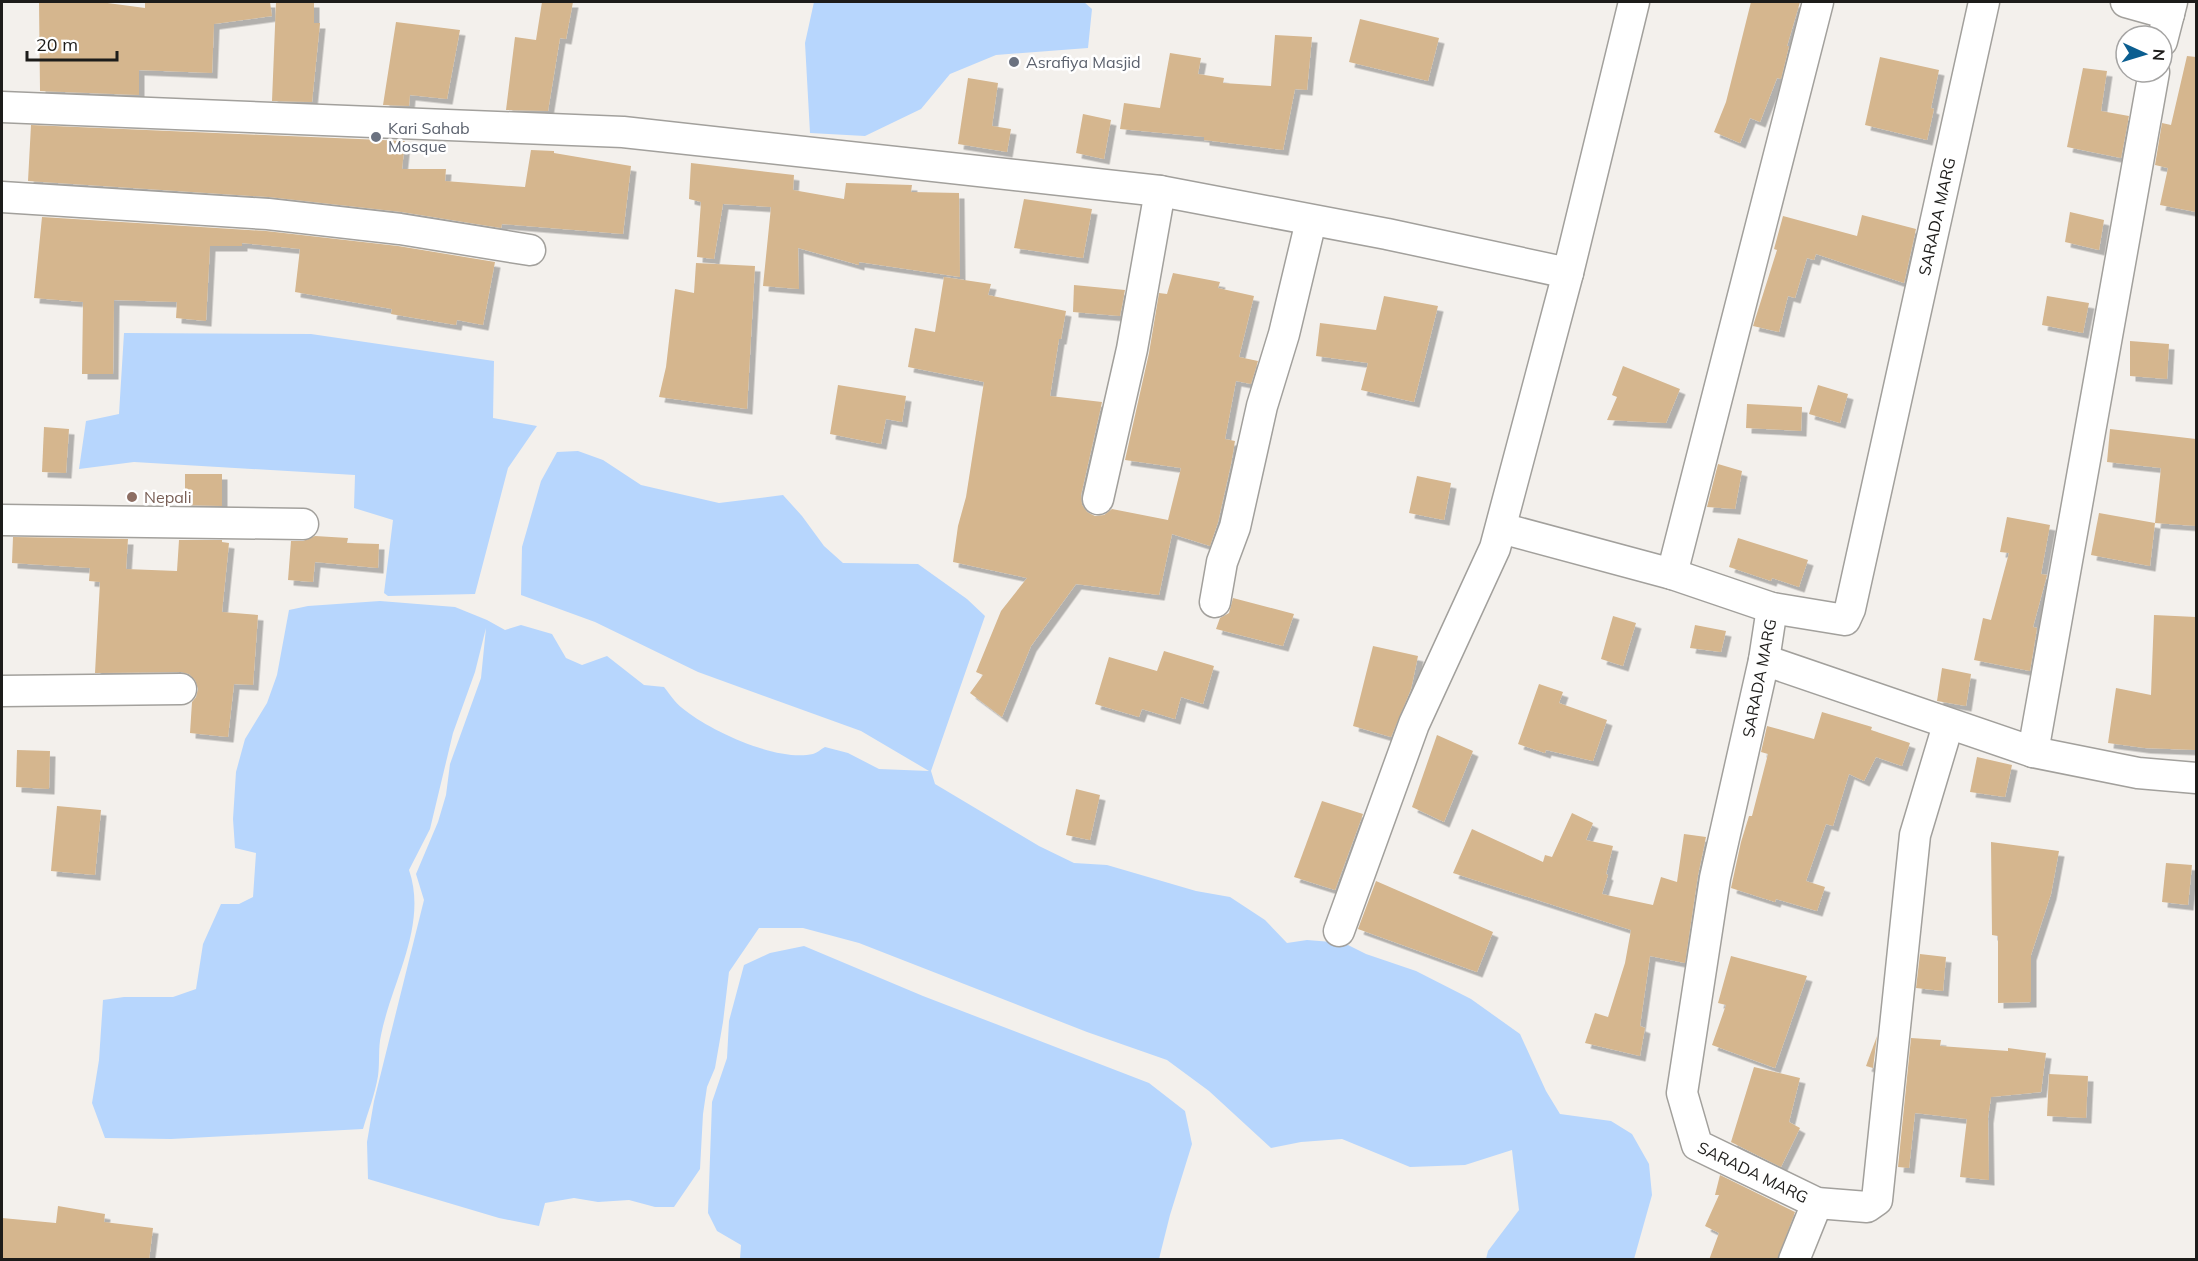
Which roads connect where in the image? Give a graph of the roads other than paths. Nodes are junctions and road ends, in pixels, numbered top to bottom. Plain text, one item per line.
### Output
1 (1634, 2) edge
2 (1818, 2) edge
3 (1984, 2) edge
4 (2126, 2) edge
5 (2167, 19) edge
6 (2152, 84) edge
7 (2, 107) edge
8 (1160, 191) junction
9 (2, 197) edge
10 (1311, 221) junction
11 (530, 250) dead end
12 (1568, 273) junction
13 (1098, 499) dead end
14 (2, 520) edge
15 (303, 524) dead end
16 (1501, 528) junction
17 (1672, 574) junction
18 (1215, 602) dead end
19 (1772, 608) junction
20 (1764, 660) junction
21 (181, 689) dead end
22 (2, 691) edge
23 (1948, 725) junction
24 (2033, 752) junction
25 (2196, 778) edge
26 (1339, 931) dead end
27 (1817, 1203) junction
28 (1794, 1260) edge

1 - 12 street
2 - 17 street
3 - 19 street, SARADA MARG
4 - 5 street
6 - 24 street
7 - 8 street
8 - 10 street
8 - 13 street
9 - 11 street
10 - 12 street
10 - 18 street
12 - 16 street
14 - 15 street
16 - 17 street
16 - 26 street
17 - 19 street
19 - 20 street, SARADA MARG
20 - 23 street
20 - 27 street, SARADA MARG
21 - 22 street
23 - 24 street
23 - 27 street
24 - 25 street
27 - 28 street, SARADA MARG

